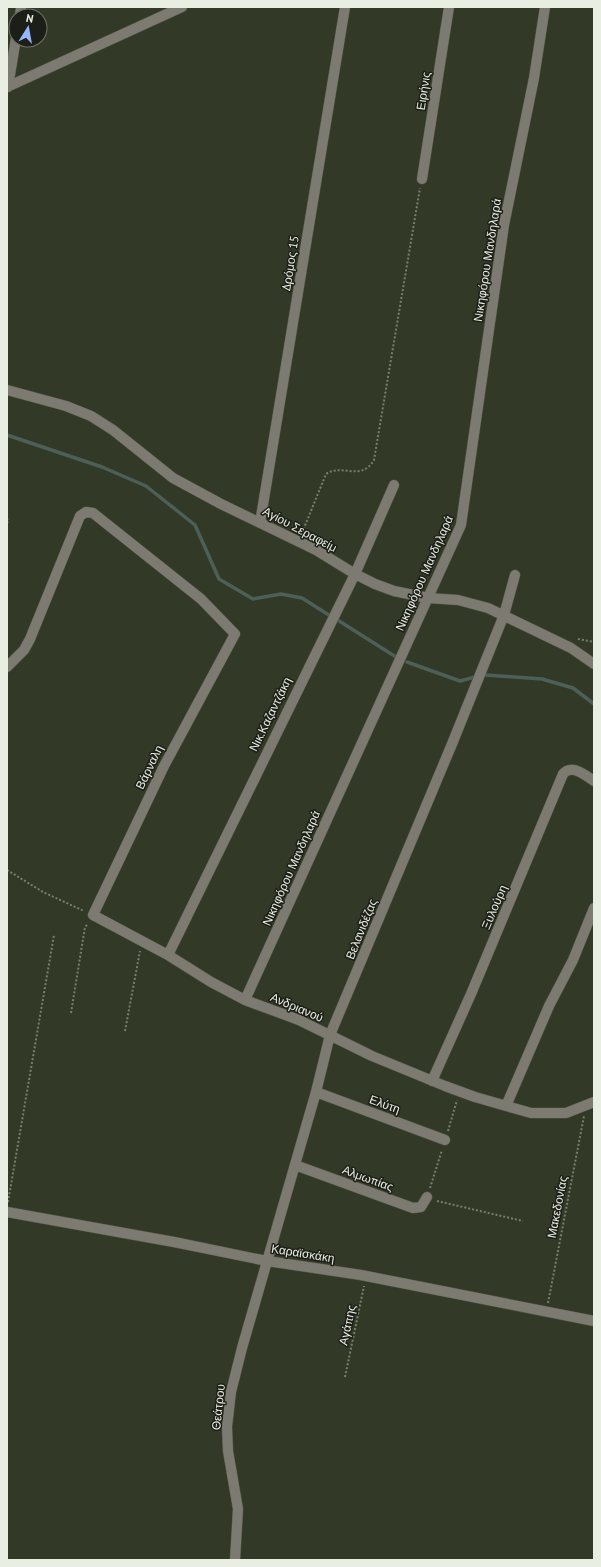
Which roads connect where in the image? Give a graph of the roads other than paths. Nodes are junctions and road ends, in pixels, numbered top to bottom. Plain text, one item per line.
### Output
1 (182, 7) edge
2 (345, 7) edge
3 (449, 7) edge
4 (545, 7) edge
5 (14, 48) edge
6 (7, 87) edge
7 (422, 179) road end
8 (7, 390) edge
9 (394, 485) dead end
10 (260, 522) junction
11 (355, 574) junction
12 (515, 575) dead end
13 (428, 598) junction
14 (504, 615) junction
15 (594, 664) edge
16 (7, 667) edge
17 (594, 782) edge
18 (594, 908) edge
19 (93, 915) joint
20 (168, 954) junction
21 (246, 1000) junction
22 (330, 1035) junction
23 (432, 1081) junction
24 (316, 1092) junction
25 (590, 1104) edge
26 (506, 1106) junction
27 (445, 1140) road end
28 (295, 1165) junction
29 (427, 1197) road end
30 (8, 1208) edge
31 (268, 1261) junction
32 (594, 1321) edge
33 (235, 1560) edge

1 - 6 street
2 - 10 street, Δρόμος 15
3 - 7 street, Ειρήνις
4 - 13 street, Νικηφόρου Μανδηλαρά
5 - 6 street
8 - 10 street, Αγίου Σεραφείμ
9 - 11 street, Νικ.Καζαντζάκη
10 - 11 street, Αγίου Σεραφείμ
11 - 13 street, Αγίου Σεραφείμ
11 - 20 street, Νικ.Καζαντζάκη
12 - 14 street, Βελανιδέζας
13 - 14 street, Αγίου Σεραφείμ
13 - 21 street, Νικηφόρου Μανδηλαρά
14 - 15 street, Αγίου Σεραφείμ
14 - 22 street, Βελανιδέζας
16 - 19 street, Βάρναλη
17 - 23 street, Ξυλούρη
18 - 26 street
19 - 20 street, Ανδριανού
20 - 21 street, Ανδριανού
21 - 22 street, Ανδριανού
22 - 23 street, Ανδριανού
22 - 24 street, Βελανιδέζας
23 - 26 street, Ανδριανού
24 - 27 street, Ελύτη
24 - 28 street, Βελανιδέζας
25 - 26 street, Ανδριανού
28 - 29 street, Αλμωπίας
28 - 31 street, Βελανιδέζας
30 - 31 street, Καραϊσκάκη
31 - 32 street, Καραϊσκάκη
31 - 33 street, Θεάτρου

